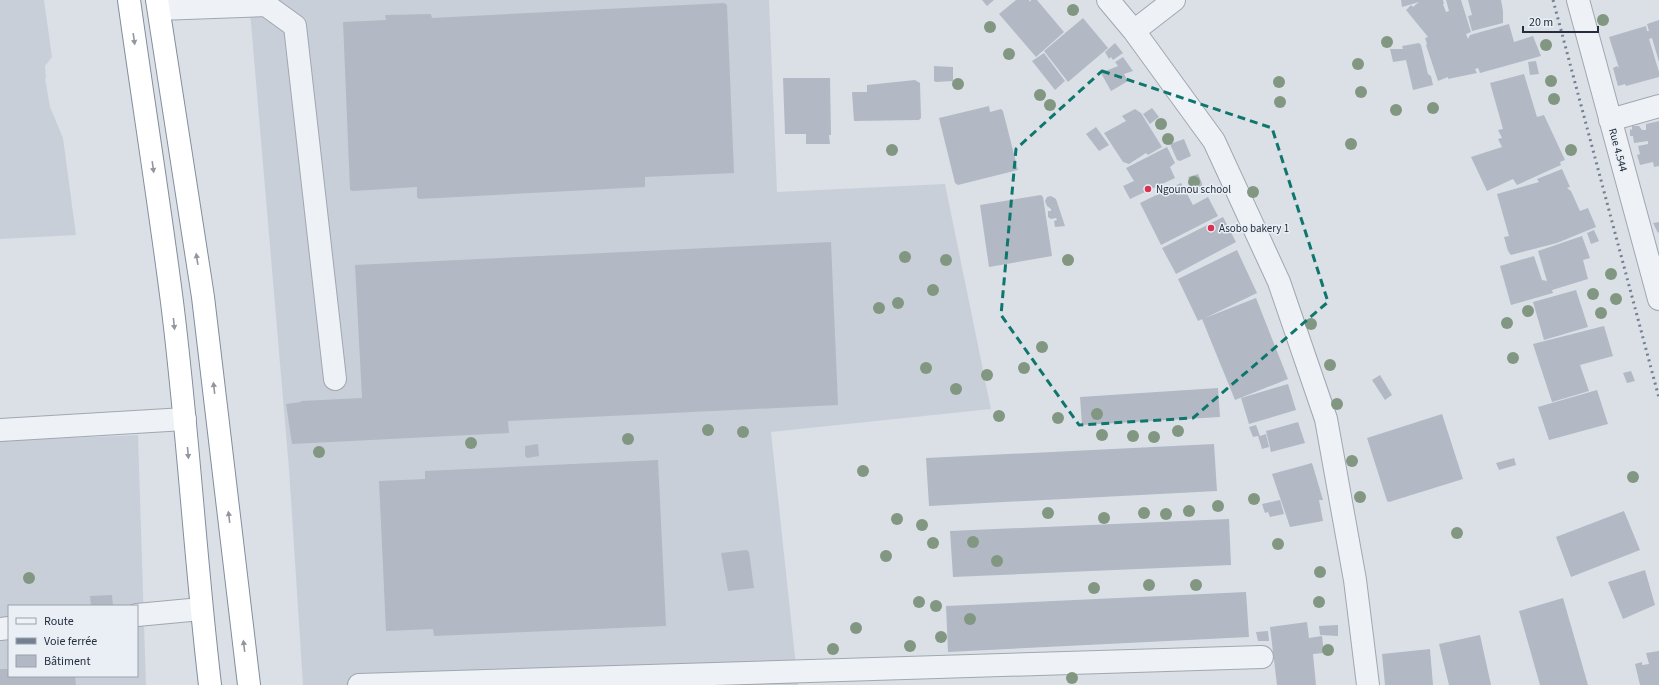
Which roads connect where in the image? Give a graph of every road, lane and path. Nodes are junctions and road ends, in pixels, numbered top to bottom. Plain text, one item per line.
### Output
1 (129, 0) edge
2 (1108, 0) edge
3 (1174, 0) edge
4 (1578, 0) edge
5 (158, 5) edge
6 (1134, 31) junction
7 (1659, 106) edge
8 (1610, 120) junction
9 (203, 297) junction
10 (1659, 299) edge
11 (172, 301) junction
12 (335, 379) dead end
13 (185, 419) junction
14 (0, 430) edge
15 (201, 609) junction
16 (138, 615) edge
17 (1262, 657) dead end
18 (210, 685) edge
19 (249, 685) edge
20 (359, 685) edge
21 (1368, 685) edge

1 -> 11 highway
2 - 6 street
3 - 6 street
4 - 8 street, Rue 4.544
9 -> 5 highway
5 - 12 street
6 - 21 street
7 - 8 street
8 - 10 street, Rue 4.544
9 - 11 highway
19 -> 9 highway
11 -> 13 highway
13 - 14 street
13 -> 15 highway
15 - 16 street
15 - 18 highway
17 - 20 street

